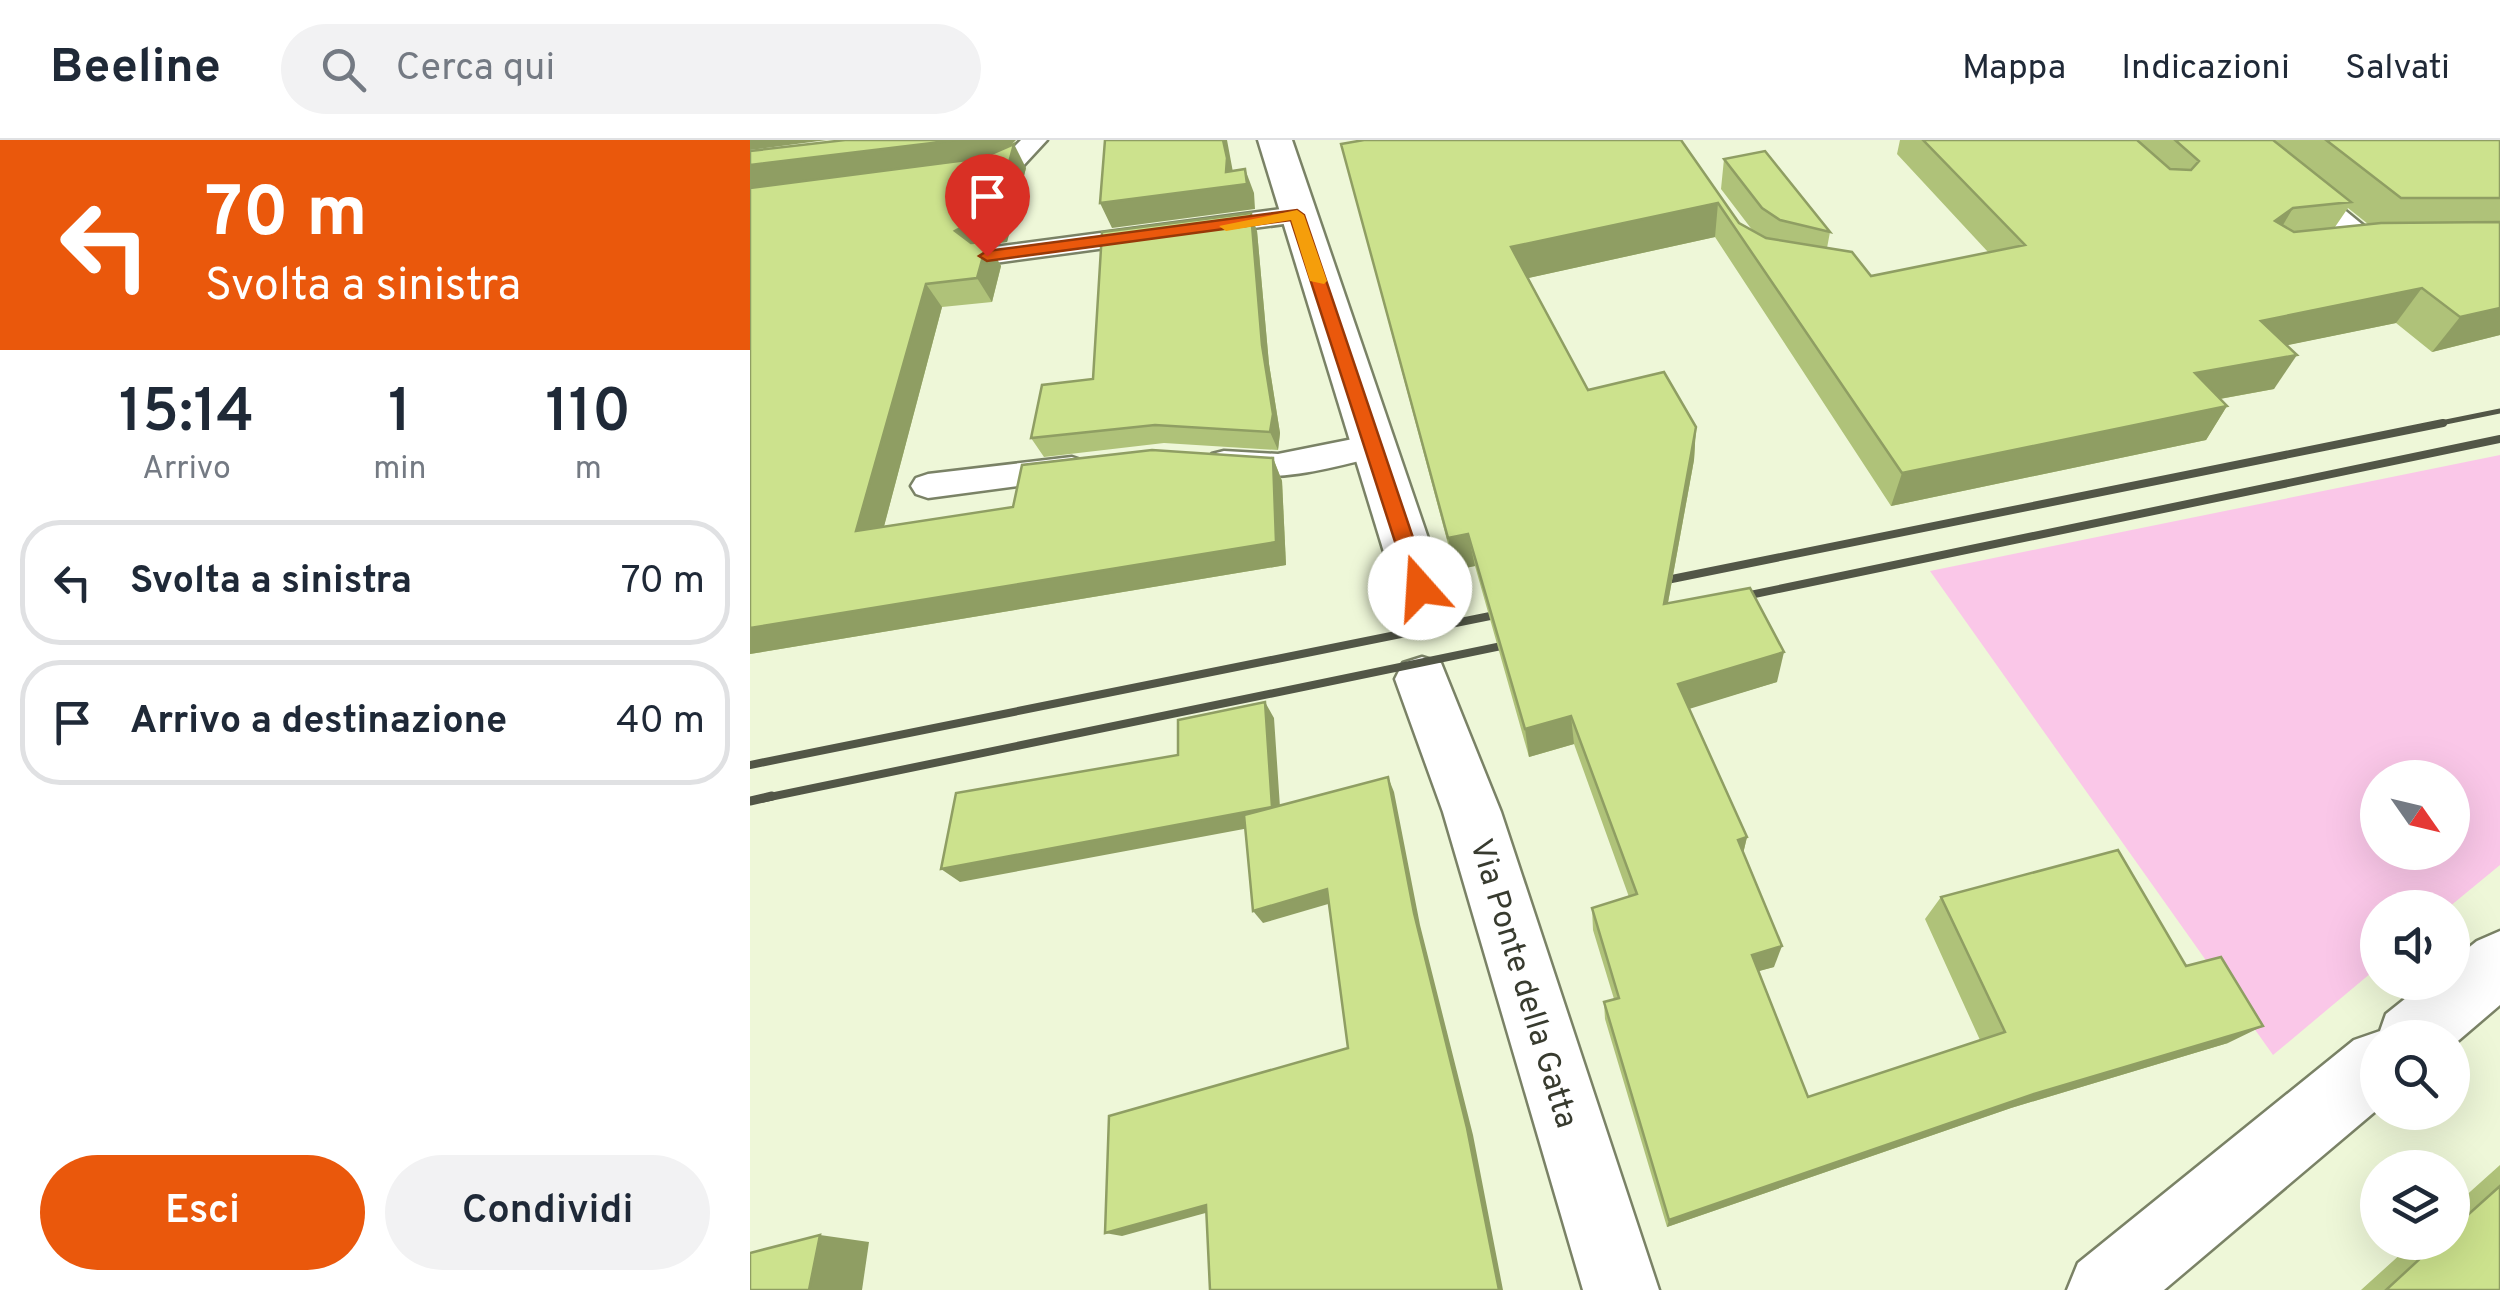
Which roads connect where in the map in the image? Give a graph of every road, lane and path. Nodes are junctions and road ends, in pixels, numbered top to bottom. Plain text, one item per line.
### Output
1 (1035, 140) edge
2 (1275, 140) edge
3 (2238, 140) edge
4 (949, 177) edge
5 (1297, 215) junction
6 (2377, 244) joint
7 (2330, 248) edge
8 (987, 256) edge
9 (1373, 446) junction
10 (1183, 460) edge
11 (1105, 465) edge
12 (928, 486) dead end
13 (1420, 588) dead end
14 (1422, 678) dead end
15 (2500, 962) edge
16 (2431, 1020) edge
17 (2360, 1079) edge
18 (1622, 1290) edge
19 (2105, 1290) edge

1 - 4 lane
2 - 5 street
3 - 6 street
5 - 8 lane
5 - 9 street
6 - 7 lane
9 - 10 lane
9 - 13 street
11 - 12 lane
14 - 18 street, Via Ponte della Gatta
15 - 16 street
17 - 19 street

